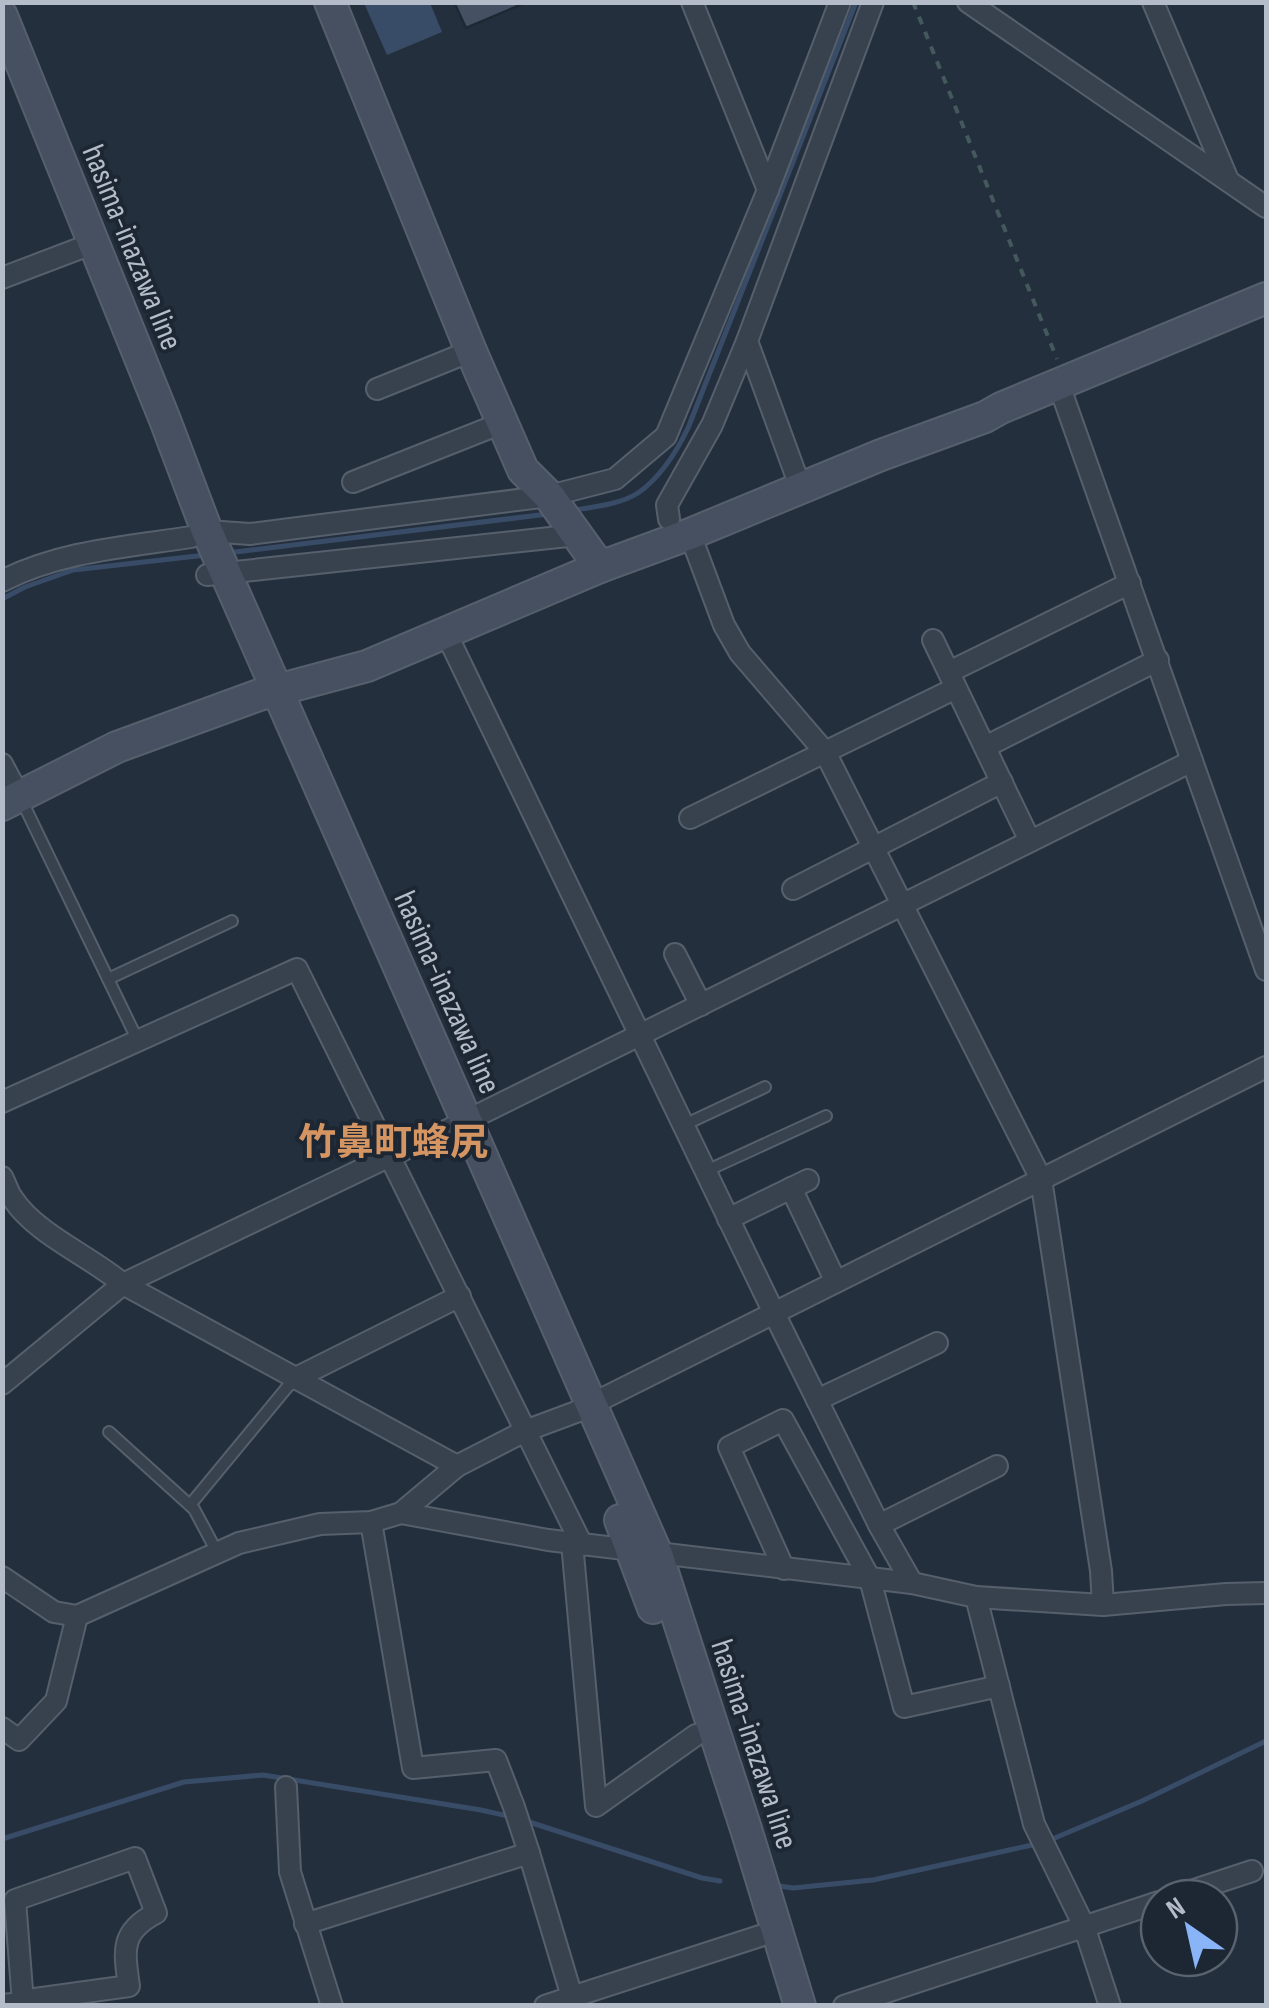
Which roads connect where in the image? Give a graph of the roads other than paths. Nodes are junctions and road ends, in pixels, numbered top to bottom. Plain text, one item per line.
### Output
1 (330, 2) edge
2 (692, 2) edge
3 (840, 2) edge
4 (873, 2) edge
5 (1154, 2) edge
6 (971, 3) edge
7 (2, 16) edge
8 (2, 63) edge
9 (1229, 182) junction
10 (768, 190) junction
11 (1266, 207) edge
12 (86, 246) junction
13 (2, 278) edge
14 (1266, 298) edge
15 (747, 341) junction
16 (472, 351) junction
17 (1063, 383) junction
18 (377, 389) dead end
19 (502, 423) junction
20 (353, 482) dead end
21 (801, 489) junction
22 (562, 514) junction
23 (680, 527) junction
24 (208, 554) junction
25 (600, 568) junction
26 (2, 581) edge
27 (1130, 583) junction
28 (446, 633) junction
29 (933, 640) dead end
30 (1158, 660) junction
31 (952, 680) junction
32 (268, 692) junction
33 (984, 746) junction
34 (825, 752) junction
35 (1192, 761) junction
36 (2, 764) edge
37 (1002, 782) junction
38 (11, 800) edge
39 (690, 818) dead end
40 (1030, 841) junction
41 (874, 848) junction
42 (793, 889) dead end
43 (901, 905) junction
44 (232, 921) dead end
45 (675, 954) dead end
46 (1266, 970) edge
47 (108, 979) junction
48 (700, 1005) junction
49 (639, 1035) junction
50 (138, 1041) junction
51 (1266, 1068) edge
52 (765, 1086) dead end
53 (2, 1102) edge
54 (826, 1116) dead end
55 (458, 1126) junction
56 (683, 1126) junction
57 (390, 1156) junction
58 (706, 1172) junction
59 (2, 1177) edge
60 (1041, 1179) junction
61 (728, 1219) junction
62 (836, 1282) junction
63 (122, 1284) junction
64 (460, 1296) junction
65 (774, 1313) junction
66 (937, 1343) dead end
67 (294, 1380) junction
68 (2, 1384) edge
69 (817, 1400) junction
70 (584, 1408) junction
71 (524, 1431) junction
72 (110, 1432) dead end
73 (457, 1466) junction
74 (997, 1466) dead end
75 (190, 1505) junction
76 (400, 1513) junction
77 (370, 1522) junction
78 (880, 1525) junction
79 (577, 1544) junction
80 (217, 1552) junction
81 (645, 1553) junction
82 (784, 1569) junction
83 (2, 1578) edge
84 (870, 1579) junction
85 (912, 1583) junction
86 (1266, 1593) edge
87 (976, 1598) junction
88 (1103, 1605) junction
89 (77, 1616) junction
90 (999, 1686) junction
91 (2, 1728) edge
92 (696, 1735) junction
93 (286, 1786) dead end
94 (528, 1853) junction
95 (1252, 1871) dead end
96 (1231, 1878) edge
97 (9, 1902) edge
98 (1139, 1908) edge
99 (305, 1924) junction
100 (1084, 1926) junction
101 (760, 1936) junction
102 (572, 1997) junction
103 (16, 2005) edge
104 (332, 2006) edge
105 (545, 2006) edge
106 (782, 2006) edge
107 (800, 2006) edge
108 (844, 2006) edge
109 (1110, 2006) edge

1 - 16 main road
2 - 10 street
3 - 10 street
4 - 15 street
5 - 9 street
6 - 9 street
7 - 12 main road, hasima-inazawa line
8 - 12 main road, hasima-inazawa line
9 - 11 street
10 - 22 street
12 - 13 street
12 - 24 main road, hasima-inazawa line
14 - 17 main road
15 - 21 street
15 - 23 street
16 - 18 street
16 - 19 main road
17 - 21 main road
17 - 27 street
19 - 20 street
19 - 22 main road
21 - 23 main road
22 - 24 street
22 - 24 street
22 - 25 main road
23 - 25 main road
23 - 34 street
24 - 26 street
24 - 32 main road, hasima-inazawa line
25 - 28 main road
27 - 30 street
27 - 31 street
28 - 32 main road
28 - 49 street
29 - 31 street
30 - 33 street
30 - 35 street
31 - 33 street
31 - 34 street
32 - 38 main road
32 - 55 main road, hasima-inazawa line
33 - 37 street
34 - 39 street
34 - 41 street
35 - 40 street
35 - 46 street
36 - 38 street
37 - 40 street
37 - 41 street
38 - 47 lane
40 - 43 street
41 - 42 street
41 - 43 street
43 - 48 street
43 - 60 street
44 - 47 lane
45 - 48 street
47 - 50 lane
48 - 49 street
49 - 55 street
49 - 56 street
50 - 53 street
50 - 57 street
51 - 60 street
52 - 56 lane
54 - 58 lane
55 - 57 street
55 - 70 main road, hasima-inazawa line
56 - 58 street
57 - 63 street
57 - 64 street
58 - 61 street
59 - 63 street
60 - 62 street
60 - 88 street
61 - 62 street
61 - 65 street
62 - 65 street
63 - 67 street
63 - 68 street
64 - 67 street
64 - 71 street
65 - 69 street
65 - 70 street
66 - 69 street
67 - 73 street
67 - 75 lane
69 - 78 street
70 - 71 street
70 - 81 main road, hasima-inazawa line
71 - 73 street
71 - 79 street
72 - 75 lane
73 - 76 street
74 - 78 street
75 - 80 lane
76 - 77 street
76 - 79 street
77 - 80 street
77 - 94 street
78 - 85 street
79 - 81 street
79 - 92 street
80 - 89 street
81 - 82 street
81 - 92 main road, hasima-inazawa line
81 - 107 main road, hasima-inazawa line
82 - 84 street
82 - 84 street
83 - 89 street
84 - 85 street
84 - 90 street
85 - 87 street
86 - 88 street
87 - 88 street
87 - 90 street
89 - 91 street
90 - 100 street
92 - 101 main road, hasima-inazawa line
93 - 99 street
94 - 99 street
94 - 102 street
95 - 96 street
97 - 103 street
97 - 103 street
98 - 100 street
99 - 104 street
100 - 108 street
100 - 109 street
101 - 102 street
101 - 106 main road, hasima-inazawa line
102 - 105 street

